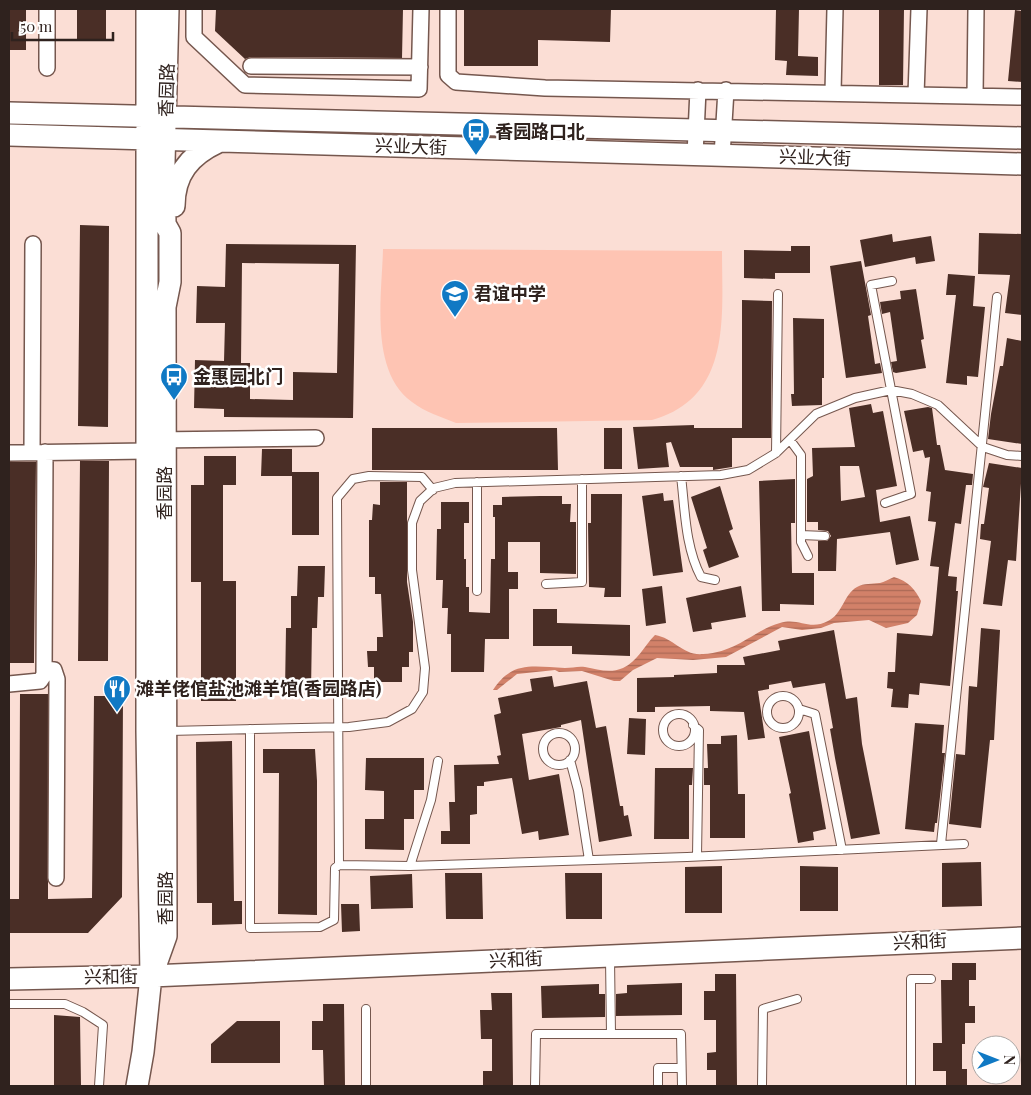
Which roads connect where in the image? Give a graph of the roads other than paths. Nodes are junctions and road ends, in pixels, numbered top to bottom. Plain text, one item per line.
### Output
1 (46, 9) edge
2 (147, 9) edge
3 (168, 9) edge
4 (194, 9) edge
5 (421, 9) edge
6 (448, 9) edge
7 (835, 9) edge
8 (919, 9) edge
9 (976, 9) edge
10 (250, 66) dead end
11 (420, 67) junction
12 (47, 68) dead end
13 (698, 90) junction
14 (726, 90) junction
15 (833, 92) junction
16 (916, 95) junction
17 (975, 96) junction
18 (1022, 97) edge
19 (9, 113) edge
20 (156, 116) junction
21 (696, 130) junction
22 (724, 131) junction
23 (9, 135) edge
24 (1022, 138) edge
25 (156, 140) junction
26 (218, 142) junction
27 (695, 155) junction
28 (722, 156) junction
29 (1022, 164) edge
30 (170, 233) junction
31 (33, 244) dead end
32 (892, 281) dead end
33 (778, 294) dead end
34 (997, 297) dead end
35 (891, 390) junction
36 (316, 438) dead end
37 (790, 440) junction
38 (153, 444) junction
39 (983, 447) junction
40 (38, 452) junction
41 (9, 453) edge
42 (776, 453) junction
43 (1022, 456) edge
44 (681, 476) junction
45 (582, 479) junction
46 (477, 482) junction
47 (433, 490) junction
48 (885, 503) dead end
49 (801, 535) junction
50 (825, 536) dead end
51 (808, 556) dead end
52 (715, 580) dead end
53 (546, 584) dead end
54 (477, 591) dead end
55 (44, 669) junction
56 (9, 684) edge
57 (799, 709) junction
58 (693, 725) junction
59 (340, 728) junction
60 (250, 729) junction
61 (147, 731) junction
62 (570, 760) junction
63 (438, 761) dead end
64 (941, 844) junction
65 (964, 844) dead end
66 (842, 850) junction
67 (697, 856) junction
68 (589, 860) junction
69 (339, 865) junction
70 (410, 866) junction
71 (56, 878) dead end
72 (1022, 938) edge
73 (610, 956) junction
74 (151, 976) junction
75 (9, 979) edge
76 (931, 979) dead end
77 (797, 999) dead end
78 (9, 1004) edge
79 (366, 1009) dead end
80 (611, 1034) junction
81 (681, 1068) junction
82 (99, 1086) edge
83 (137, 1086) edge
84 (366, 1086) edge
85 (535, 1086) edge
86 (658, 1086) edge
87 (682, 1086) edge
88 (762, 1086) edge
89 (911, 1086) edge

1 - 12 street
2 - 20 street, 香园路
3 - 20 street, 香园路
4 - 11 street
5 - 11 street
6 - 13 street
7 - 15 street
8 - 16 street
9 - 17 street
10 - 11 street
13 - 14 street
13 - 21 street
14 - 15 street
14 - 22 street
15 - 16 street
16 - 17 street
17 - 18 street
19 - 20 street, 兴业大街
20 - 21 street, 兴业大街
20 - 25 street, 香园路
21 - 22 street, 兴业大街
21 - 27 street
22 - 24 street, 兴业大街
22 - 28 street
23 - 25 street, 兴业大街
25 - 26 street, 兴业大街
25 - 30 street, 香园路
25 - 38 street, 香园路
26 - 27 street, 兴业大街
26 - 30 street
27 - 28 street, 兴业大街
28 - 29 street, 兴业大街
30 - 38 street, 香园路
31 - 40 street
32 - 35 lane
33 - 42 lane
34 - 39 lane
35 - 37 lane
35 - 39 lane
35 - 48 lane
36 - 38 street
37 - 42 lane
37 - 49 lane
38 - 40 street
38 - 61 street, 香园路
38 - 74 street, 香园路
39 - 43 lane
39 - 64 lane
40 - 41 street
40 - 55 street
42 - 44 lane
44 - 45 lane
44 - 52 lane
45 - 46 lane
45 - 53 lane
46 - 47 lane
46 - 54 lane
47 - 59 lane
47 - 59 lane
49 - 50 lane
49 - 51 lane
55 - 56 street
55 - 71 street
57 - 57 lane
57 - 66 lane
58 - 58 lane
58 - 67 lane
59 - 60 lane
59 - 69 lane
60 - 61 lane
60 - 69 lane
61 - 74 street, 香园路
62 - 62 lane
62 - 68 lane
63 - 70 lane
64 - 65 lane
64 - 66 lane
66 - 67 lane
67 - 68 lane
68 - 70 lane
69 - 70 lane
72 - 73 street, 兴和街
73 - 74 street, 兴和街
73 - 80 lane
74 - 75 street, 兴和街
74 - 83 street, 香园路
76 - 89 lane
77 - 88 lane
78 - 82 lane
79 - 84 lane
80 - 81 lane
80 - 85 lane
81 - 86 lane
81 - 87 lane

